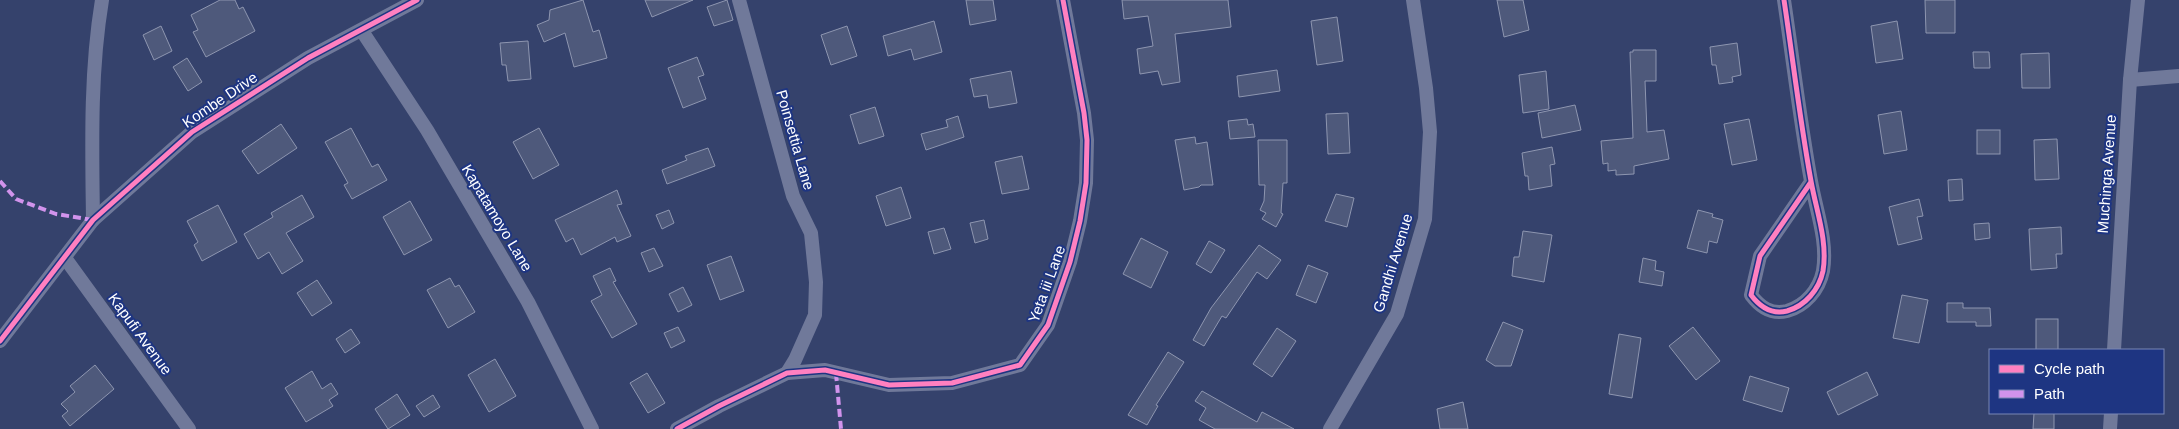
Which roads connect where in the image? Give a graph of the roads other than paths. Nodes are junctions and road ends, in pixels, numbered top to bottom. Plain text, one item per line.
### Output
1 (102, 0) edge
2 (417, 0) edge
3 (739, 0) edge
4 (1063, 0) edge
5 (1413, 0) edge
6 (1784, 0) edge
7 (2138, 0) edge
8 (362, 30) junction
9 (2179, 76) edge
10 (2130, 80) junction
11 (1811, 182) junction
12 (92, 220) junction
13 (65, 258) junction
14 (0, 341) edge
15 (2114, 349) edge
16 (787, 373) junction
17 (2111, 414) edge
18 (189, 429) edge
19 (592, 429) edge
20 (677, 429) edge
21 (1330, 429) edge
22 (2110, 429) edge

1 - 12 street
2 - 8 street, Kombe Drive
3 - 16 street, Poinsettia Lane
4 - 16 street, Yeta iii Lane
5 - 21 street, Gandhi Avenue
6 - 11 street
7 - 10 street, Muchinga Avenue
8 - 12 street, Kombe Drive
8 - 19 street, Kapatamoyo Lane
9 - 10 street
10 - 15 street, Muchinga Avenue
11 - 11 street
12 - 13 street, Kombe Drive
13 - 14 street, Kombe Drive
13 - 18 street, Kapufi Avenue
16 - 20 street
17 - 22 street

